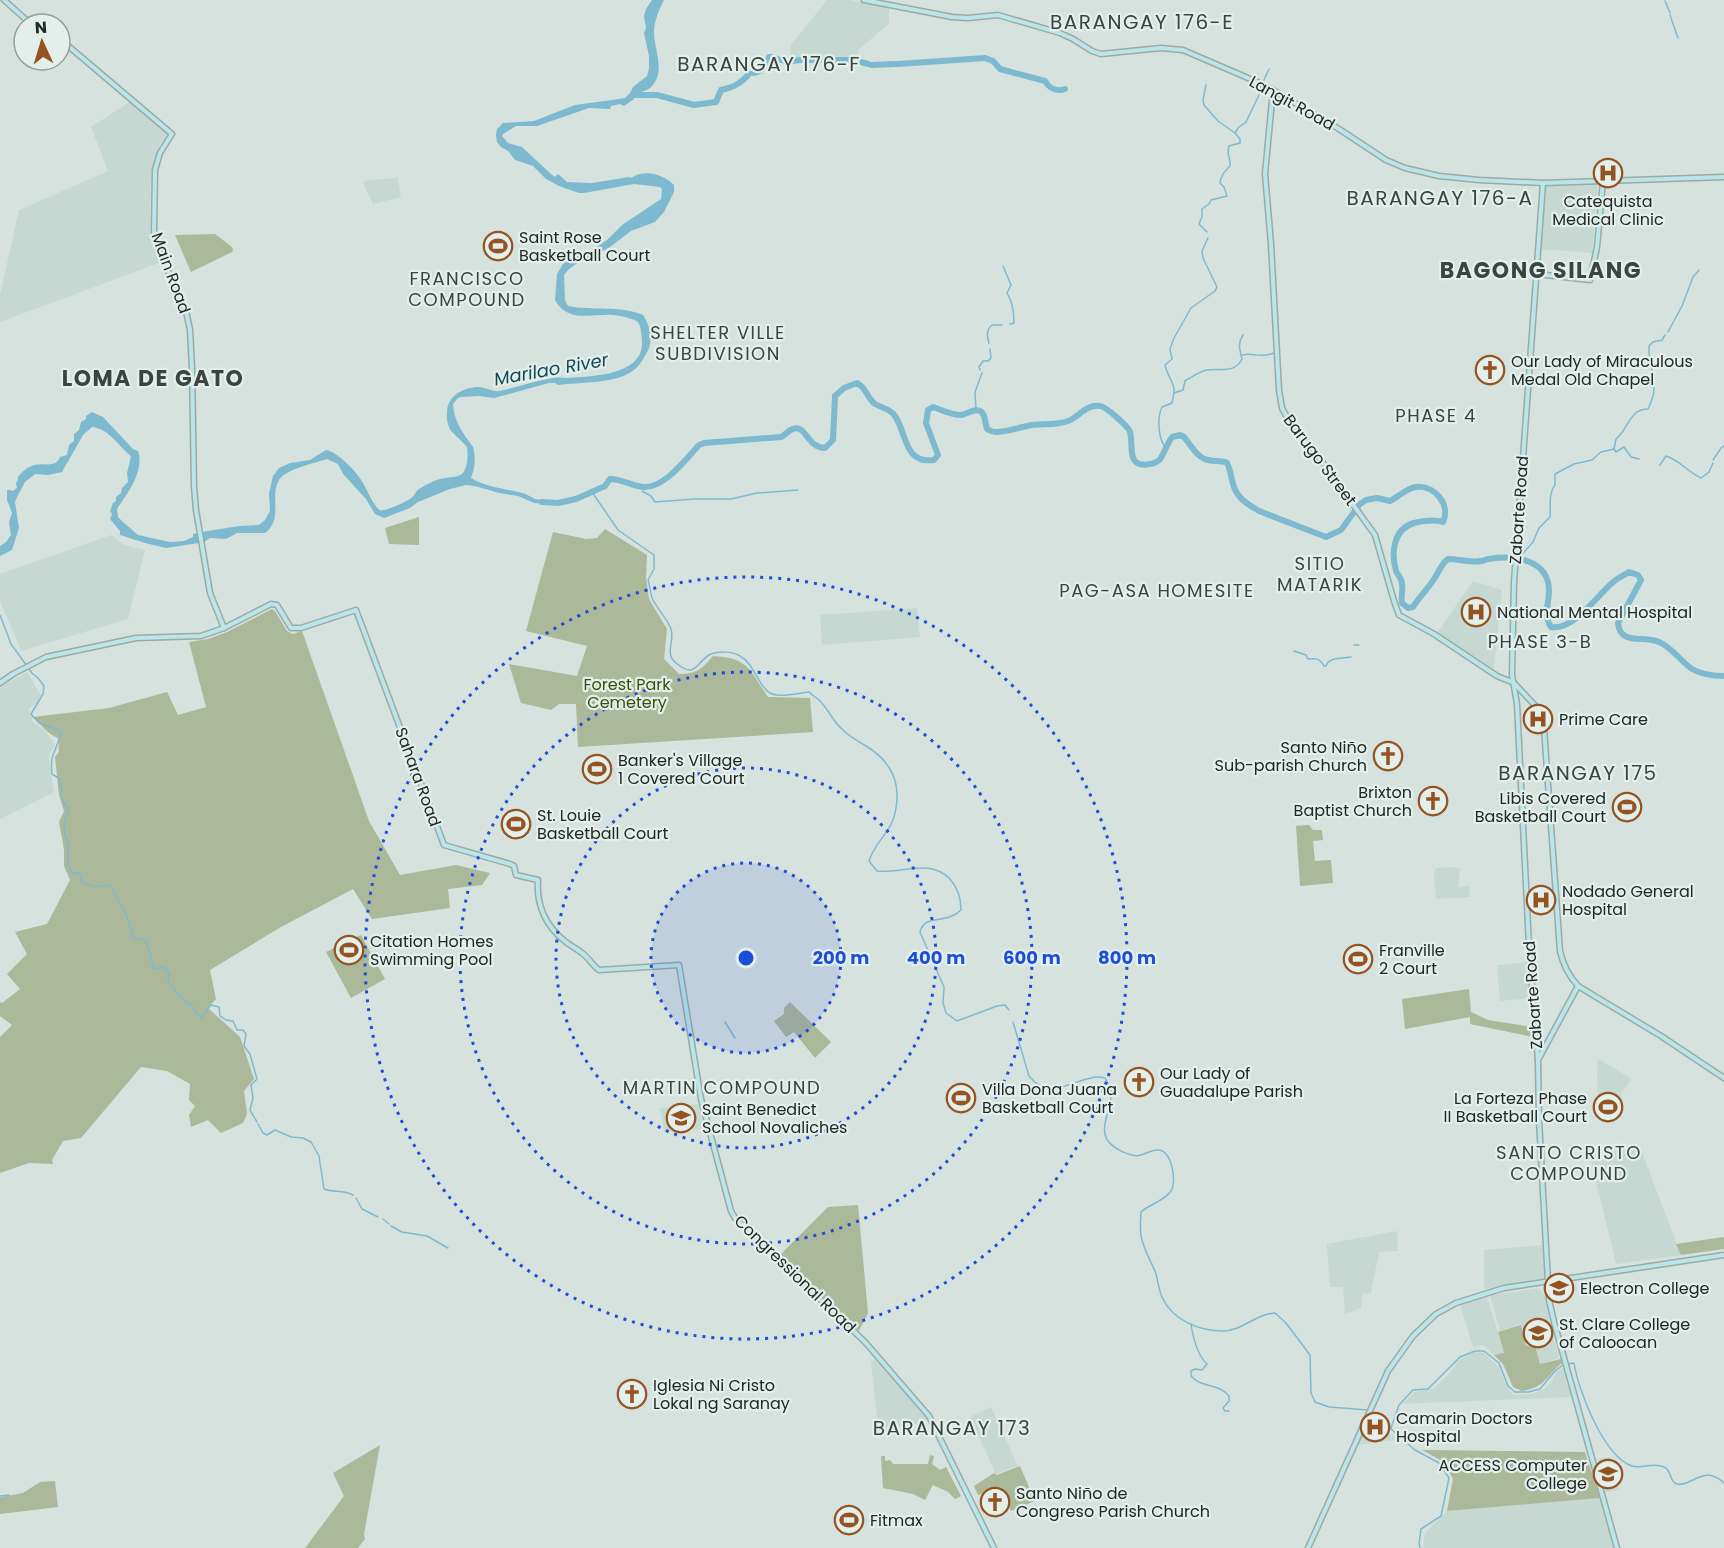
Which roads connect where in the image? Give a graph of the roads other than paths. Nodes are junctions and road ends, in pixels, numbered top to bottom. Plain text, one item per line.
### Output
1 (4, 0) edge
2 (864, 0) edge
3 (17, 12) edge
4 (72, 49) edge
5 (1273, 90) junction
6 (1724, 177) edge
7 (1603, 181) junction
8 (1543, 183) junction
9 (1537, 274) junction
10 (224, 628) junction
11 (0, 683) edge
12 (1514, 683) junction
13 (679, 966) joint
14 (1578, 986) junction
15 (1538, 1061) junction
16 (1724, 1078) edge
17 (1724, 1255) edge
18 (1548, 1282) junction
19 (994, 1548) edge
20 (1308, 1548) edge
21 (1617, 1548) edge

1 - 3 main road
2 - 5 main road, Langit Road
4 - 10 main road, Main Road
5 - 8 main road, Langit Road
5 - 12 main road, Barugo Street
6 - 7 main road, Langit Road
7 - 8 main road, Langit Road
7 - 9 main road
8 - 9 main road, Zabarte Road
9 - 12 main road, Zabarte Road
10 - 11 main road
10 - 13 main road, Sahara Road
12 - 14 main road
12 - 15 main road, Zabarte Road
13 - 19 main road, Congressional Road
14 - 15 main road
14 - 16 main road
15 - 18 main road, Zabarte Road
17 - 18 main road
18 - 20 main road
18 - 21 main road, Zabarte Road

